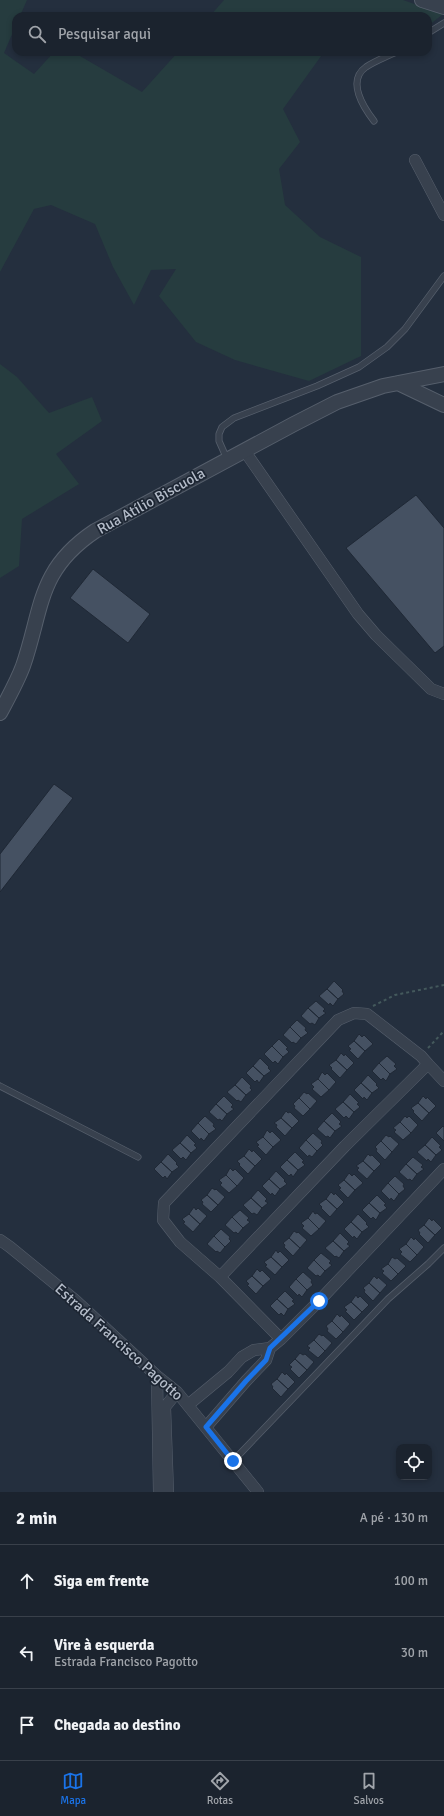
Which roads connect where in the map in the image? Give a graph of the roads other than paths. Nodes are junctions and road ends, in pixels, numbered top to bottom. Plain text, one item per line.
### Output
1 (422, 0) edge
2 (444, 7) edge
3 (444, 22) edge
4 (432, 30) edge
5 (388, 56) edge
6 (374, 121) dead end
7 (415, 160) dead end
8 (444, 215) edge
9 (444, 276) edge
10 (444, 374) edge
11 (398, 383) junction
12 (444, 405) edge
13 (244, 450) junction
14 (227, 459) junction
15 (444, 694) edge
16 (0, 713) edge
17 (424, 1060) junction
18 (444, 1081) edge
19 (0, 1086) edge
20 (138, 1157) dead end
21 (444, 1169) edge
22 (0, 1240) edge
23 (444, 1248) edge
24 (220, 1277) junction
25 (281, 1339) junction
26 (270, 1348) junction
27 (157, 1376) junction
28 (177, 1392) junction
29 (188, 1405) junction
30 (206, 1427) junction
31 (233, 1461) junction
32 (159, 1492) edge
33 (168, 1492) edge
34 (258, 1492) edge

1 - 2 street
3 - 4 lane
5 - 6 lane
7 - 8 street
9 - 14 lane
10 - 11 street, Rua Atílio Biscuola
11 - 12 street
11 - 13 street, Rua Atílio Biscuola
13 - 14 street, Rua Atílio Biscuola
13 - 15 street
14 - 16 street, Rua Atílio Biscuola
17 - 18 street
17 - 24 street
17 - 24 street
19 - 20 lane
21 - 25 street
22 - 27 street, Estrada Francisco Pagotto
23 - 31 lane
24 - 25 street
25 - 26 street
26 - 29 street
26 - 30 street
27 - 28 street, Estrada Francisco Pagotto
27 - 32 street
28 - 29 street, Estrada Francisco Pagotto
28 - 33 street
29 - 30 street, Estrada Francisco Pagotto
30 - 31 street, Estrada Francisco Pagotto
31 - 34 street, Estrada Francisco Pagotto

